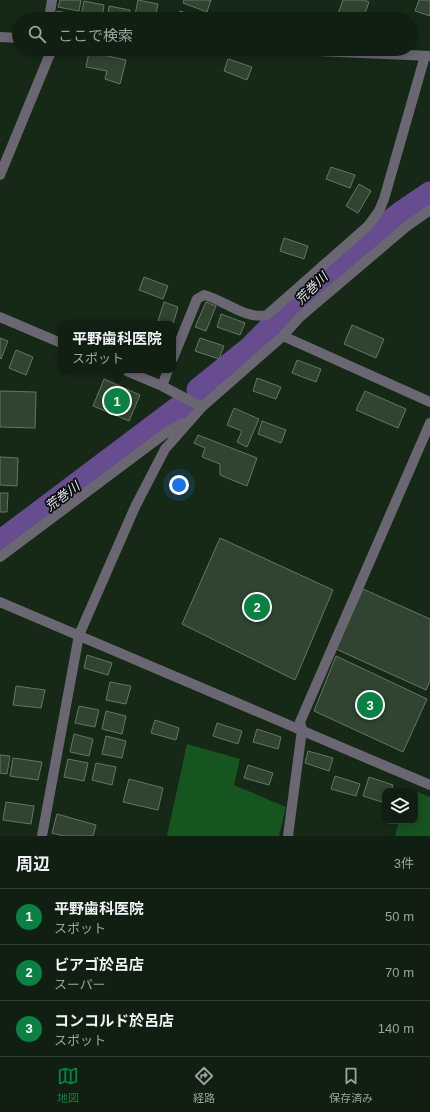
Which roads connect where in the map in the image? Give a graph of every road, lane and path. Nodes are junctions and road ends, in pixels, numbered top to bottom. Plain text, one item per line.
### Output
1 (52, 0) edge
2 (50, 12) edge
3 (0, 38) edge
4 (12, 38) edge
5 (49, 56) edge
6 (418, 56) edge
7 (428, 56) edge
8 (0, 175) edge
9 (430, 210) edge
10 (0, 317) edge
11 (283, 336) junction
12 (58, 342) edge
13 (176, 350) edge
14 (131, 373) edge
15 (167, 373) edge
16 (162, 386) junction
17 (430, 402) edge
18 (202, 407) junction
19 (191, 419) junction
20 (430, 424) edge
21 (0, 557) edge
22 (0, 602) edge
23 (79, 635) junction
24 (302, 730) junction
25 (430, 785) edge
26 (42, 836) edge
27 (288, 836) edge

1 - 2 street
3 - 4 street
5 - 8 street
6 - 7 street
7 - 13 street
9 - 11 street
10 - 12 street
11 - 17 street
11 - 18 street
14 - 16 street
15 - 16 street
16 - 18 street
18 - 19 street
19 - 21 street
19 - 23 street
20 - 24 street
22 - 23 street
23 - 24 street
23 - 26 street
24 - 25 street
24 - 27 street

